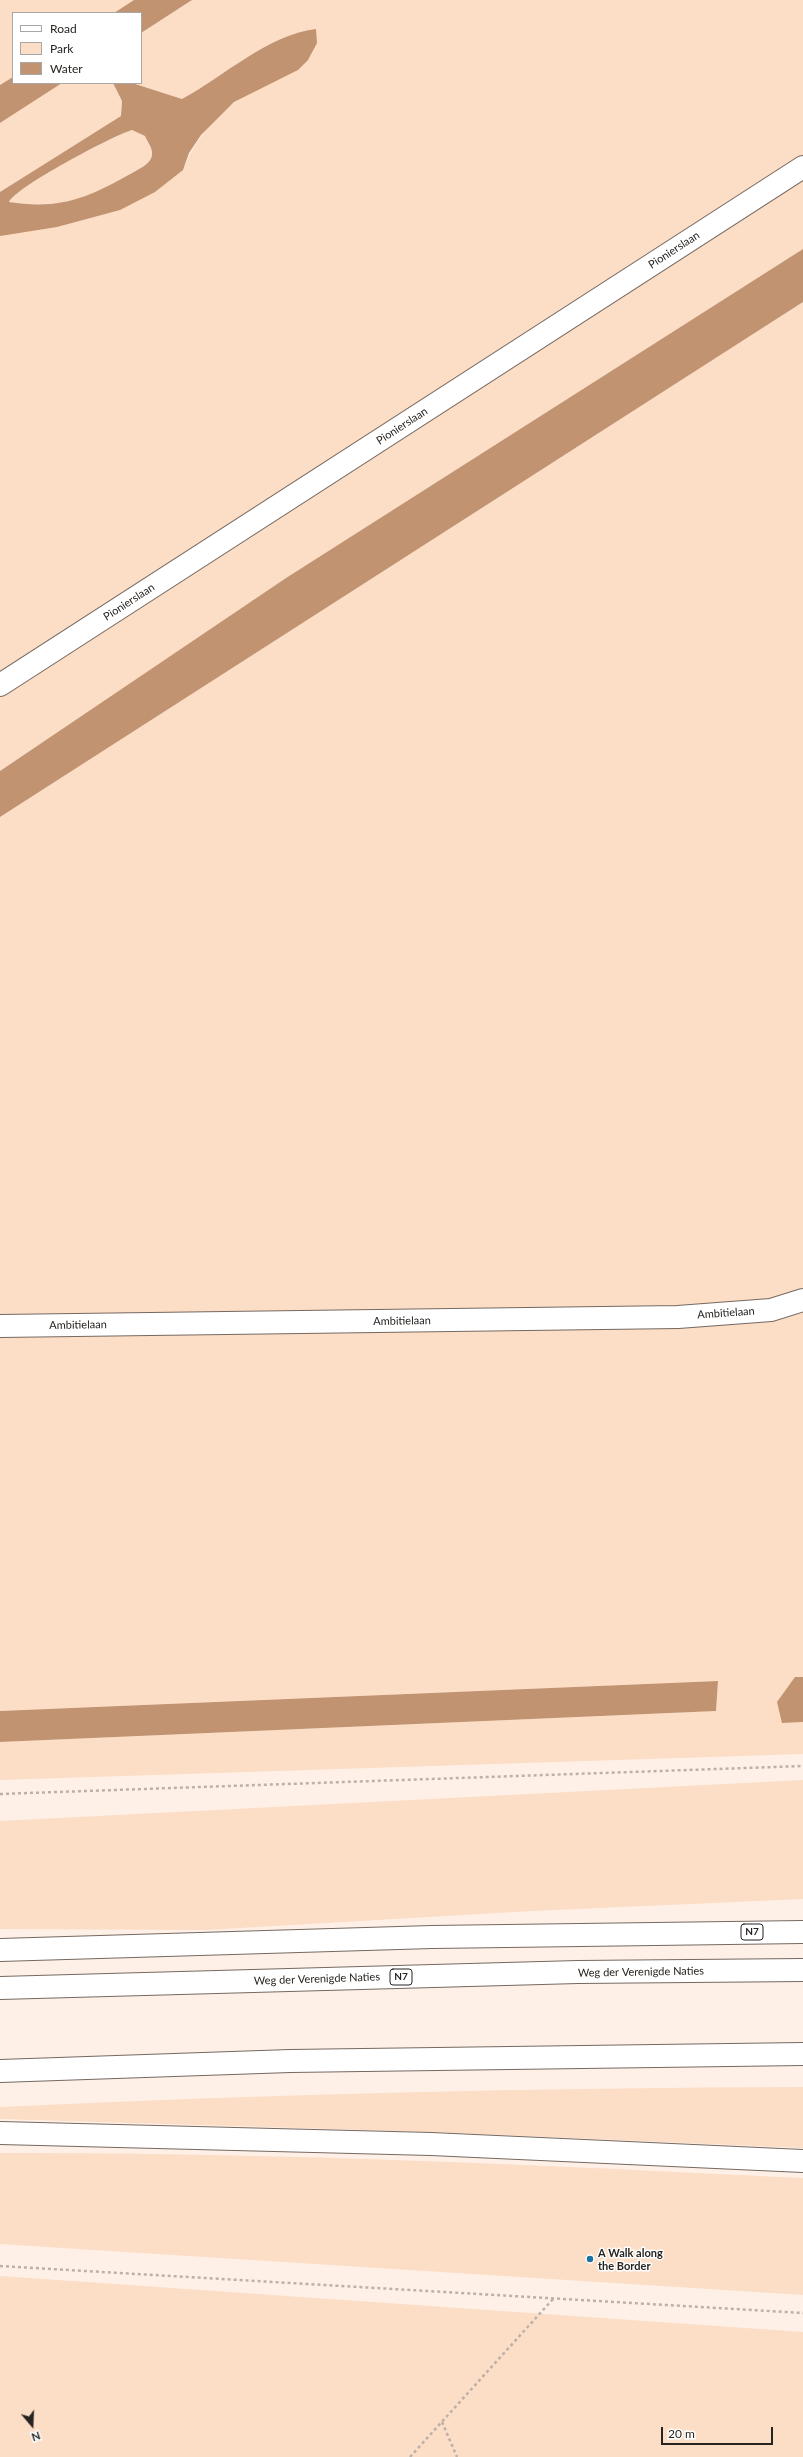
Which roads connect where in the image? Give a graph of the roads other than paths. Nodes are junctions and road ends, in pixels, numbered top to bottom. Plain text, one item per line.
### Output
1 (803, 167) edge
2 (0, 685) edge
3 (803, 1300) edge
4 (0, 1326) edge
5 (803, 1932) edge
6 (0, 1950) edge
7 (803, 1970) edge
8 (0, 1988) edge
9 (803, 2054) edge
10 (0, 2071) edge
11 (0, 2133) edge
12 (803, 2161) edge

1 - 2 main road, Pionierslaan
3 - 4 main road, Ambitielaan
5 - 6 main road, N7
7 - 8 main road, Weg der Verenigde Naties / N7
9 - 10 main road
11 - 12 main road

